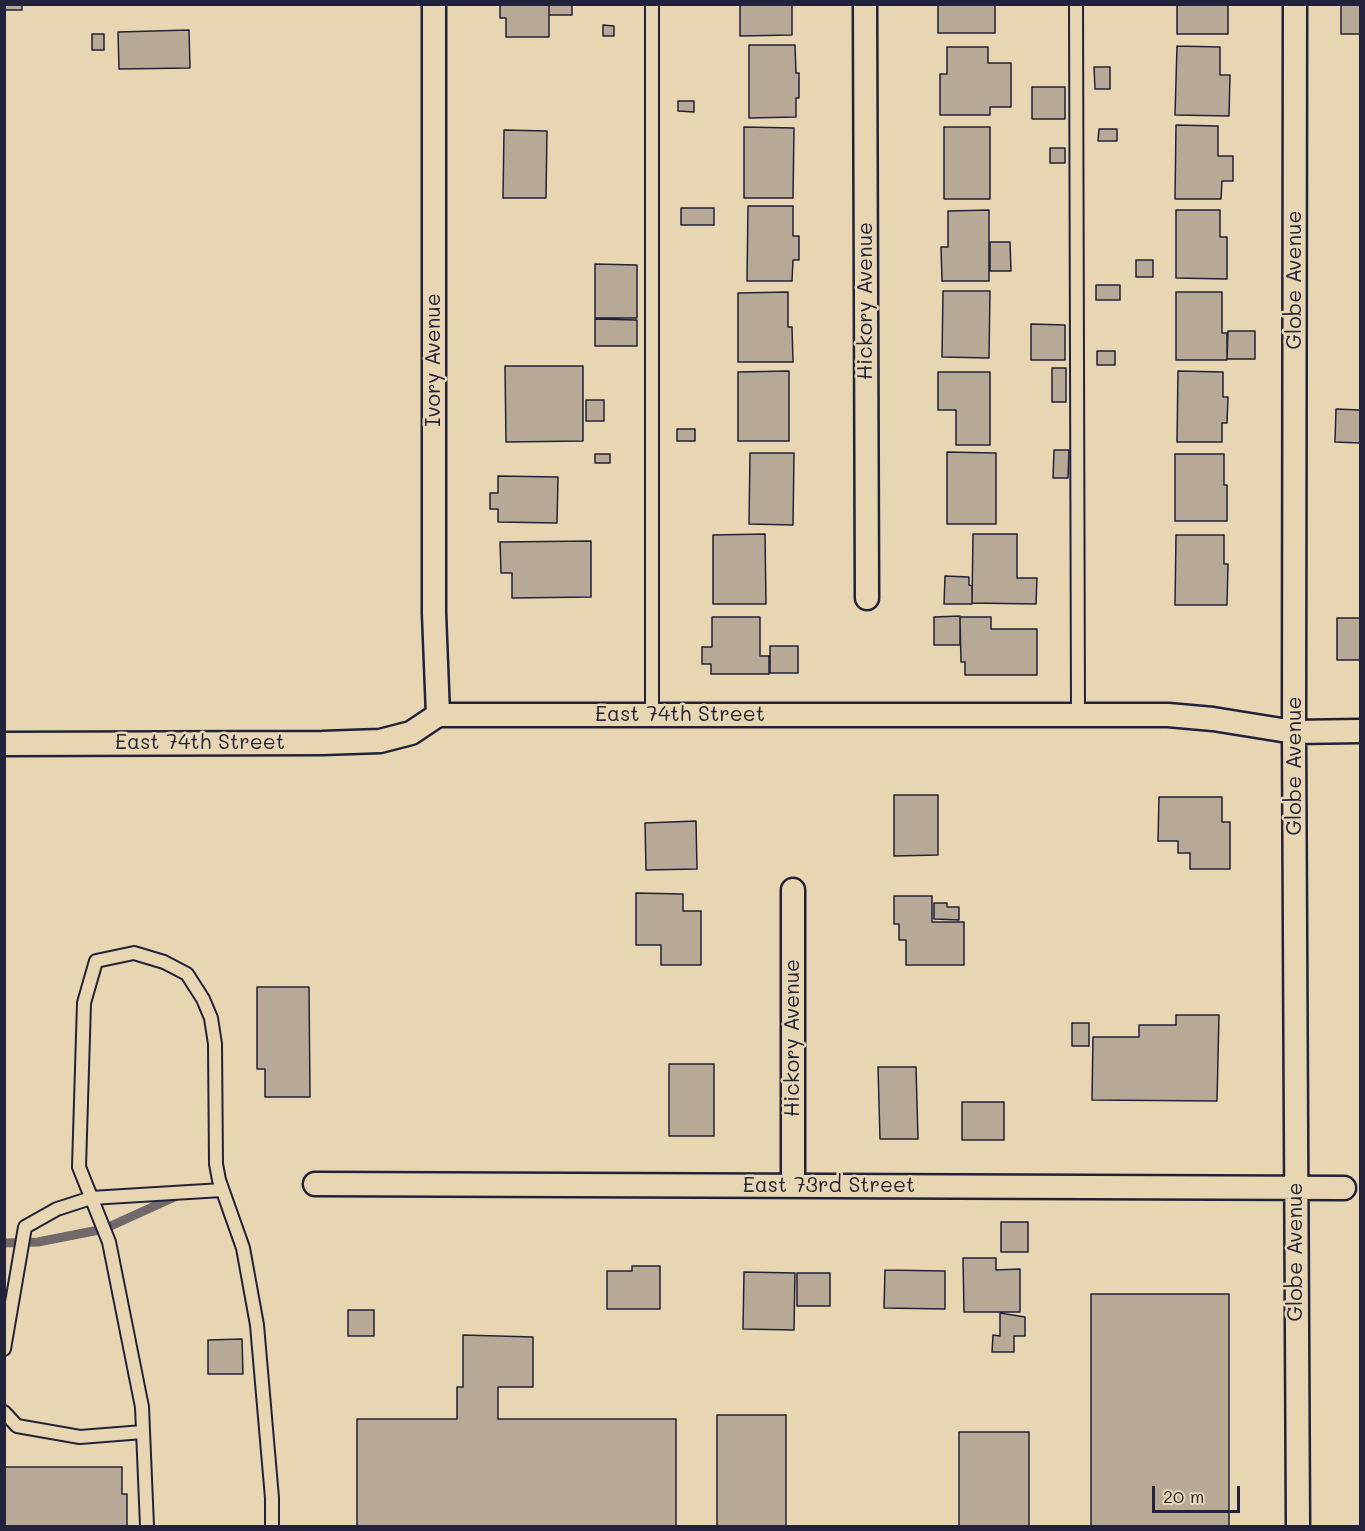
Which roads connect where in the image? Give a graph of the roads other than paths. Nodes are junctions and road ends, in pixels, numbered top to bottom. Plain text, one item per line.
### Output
1 (434, 4) edge
2 (652, 4) edge
3 (865, 4) edge
4 (1076, 4) edge
5 (1295, 4) edge
6 (867, 598) dead end
7 (438, 715) junction
8 (652, 715) junction
9 (1078, 715) junction
10 (1360, 731) edge
11 (1294, 732) junction
12 (4, 744) edge
13 (793, 890) dead end
14 (315, 1184) dead end
15 (793, 1186) junction
16 (1296, 1187) junction
17 (1344, 1188) dead end
18 (222, 1190) junction
19 (92, 1198) junction
20 (4, 1349) edge
21 (4, 1412) edge
22 (143, 1432) junction
23 (147, 1527) edge
24 (272, 1527) edge
25 (1298, 1527) edge

1 - 7 street, Ivory Avenue
2 - 8 lane
3 - 6 street, Hickory Avenue
4 - 9 lane
5 - 11 street, Globe Avenue
7 - 8 street, East 74th Street
7 - 12 street, East 74th Street
8 - 9 street, East 74th Street
9 - 11 street, East 74th Street
10 - 11 street, East 74th Street
11 - 16 street, Globe Avenue
13 - 15 street, Hickory Avenue
14 - 15 street, East 73rd Street
15 - 16 street, East 73rd Street
16 - 17 street, East 73rd Street
16 - 25 street, Globe Avenue
18 - 19 lane
18 - 19 lane
18 - 24 lane
19 - 20 lane
19 - 22 lane
21 - 22 lane
22 - 23 lane

